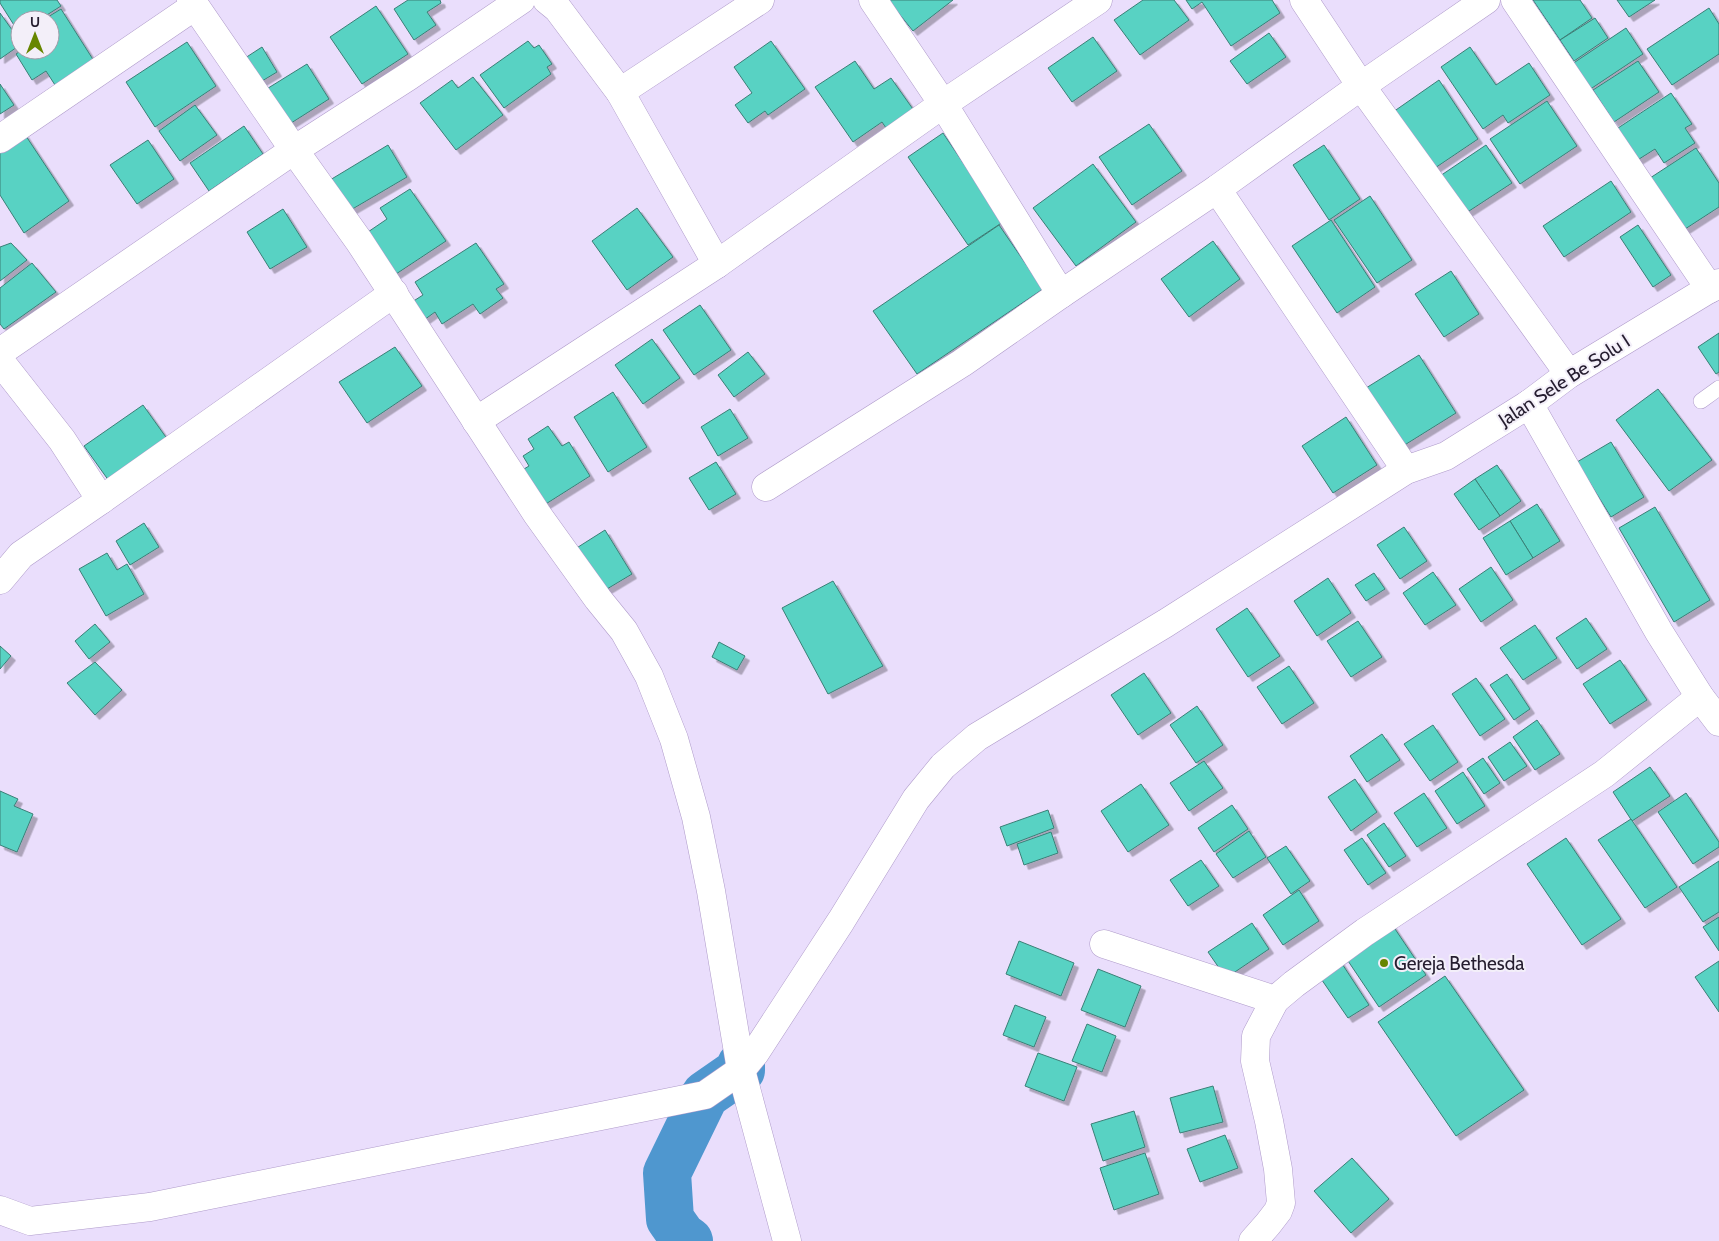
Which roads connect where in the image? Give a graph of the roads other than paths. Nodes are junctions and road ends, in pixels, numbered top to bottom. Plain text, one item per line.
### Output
1 (522, 0) edge
2 (547, 0) edge
3 (760, 0) edge
4 (873, 0) edge
5 (1098, 0) edge
6 (1304, 0) edge
7 (1486, 0) edge
8 (1515, 0) edge
9 (193, 3) edge
10 (1361, 86) junction
11 (620, 92) junction
12 (943, 104) junction
13 (0, 139) edge
14 (294, 150) junction
15 (1217, 189) junction
16 (716, 264) junction
17 (1715, 286) edge
18 (394, 293) junction
19 (1060, 294) junction
20 (0, 352) edge
21 (0, 361) edge
22 (1569, 374) junction
23 (1719, 388) edge
24 (1701, 401) dead end
25 (1529, 404) junction
26 (476, 421) junction
27 (1406, 470) junction
28 (766, 487) dead end
29 (101, 500) junction
30 (0, 580) edge
31 (1700, 697) junction
32 (1719, 722) edge
33 (1104, 944) dead end
34 (1275, 1000) junction
35 (741, 1070) junction
36 (0, 1210) edge
37 (25, 1231) edge
38 (787, 1241) edge
39 (1253, 1241) edge

1 - 14 street
2 - 11 street
3 - 11 street
4 - 12 street
5 - 12 street
6 - 10 street
7 - 10 street
8 - 17 street
9 - 13 street
9 - 14 street
10 - 15 street
10 - 22 street
11 - 16 street
12 - 16 street
12 - 19 street
14 - 18 street
14 - 20 street
15 - 19 street
15 - 27 street
16 - 26 street
17 - 22 street, Jalan Sele Be Solu I
18 - 26 street
18 - 29 street
19 - 28 street
21 - 29 street
22 - 25 street, Jalan Sele Be Solu I
23 - 24 lane
25 - 27 street, Jalan Sele Be Solu I
25 - 31 street
26 - 35 street
27 - 35 street, Jalan Sele Be Solu I
29 - 30 street
31 - 32 street
31 - 34 street
33 - 34 street
34 - 39 street
35 - 37 street, Jalan Sele Be Solu I
35 - 38 street
36 - 37 street

